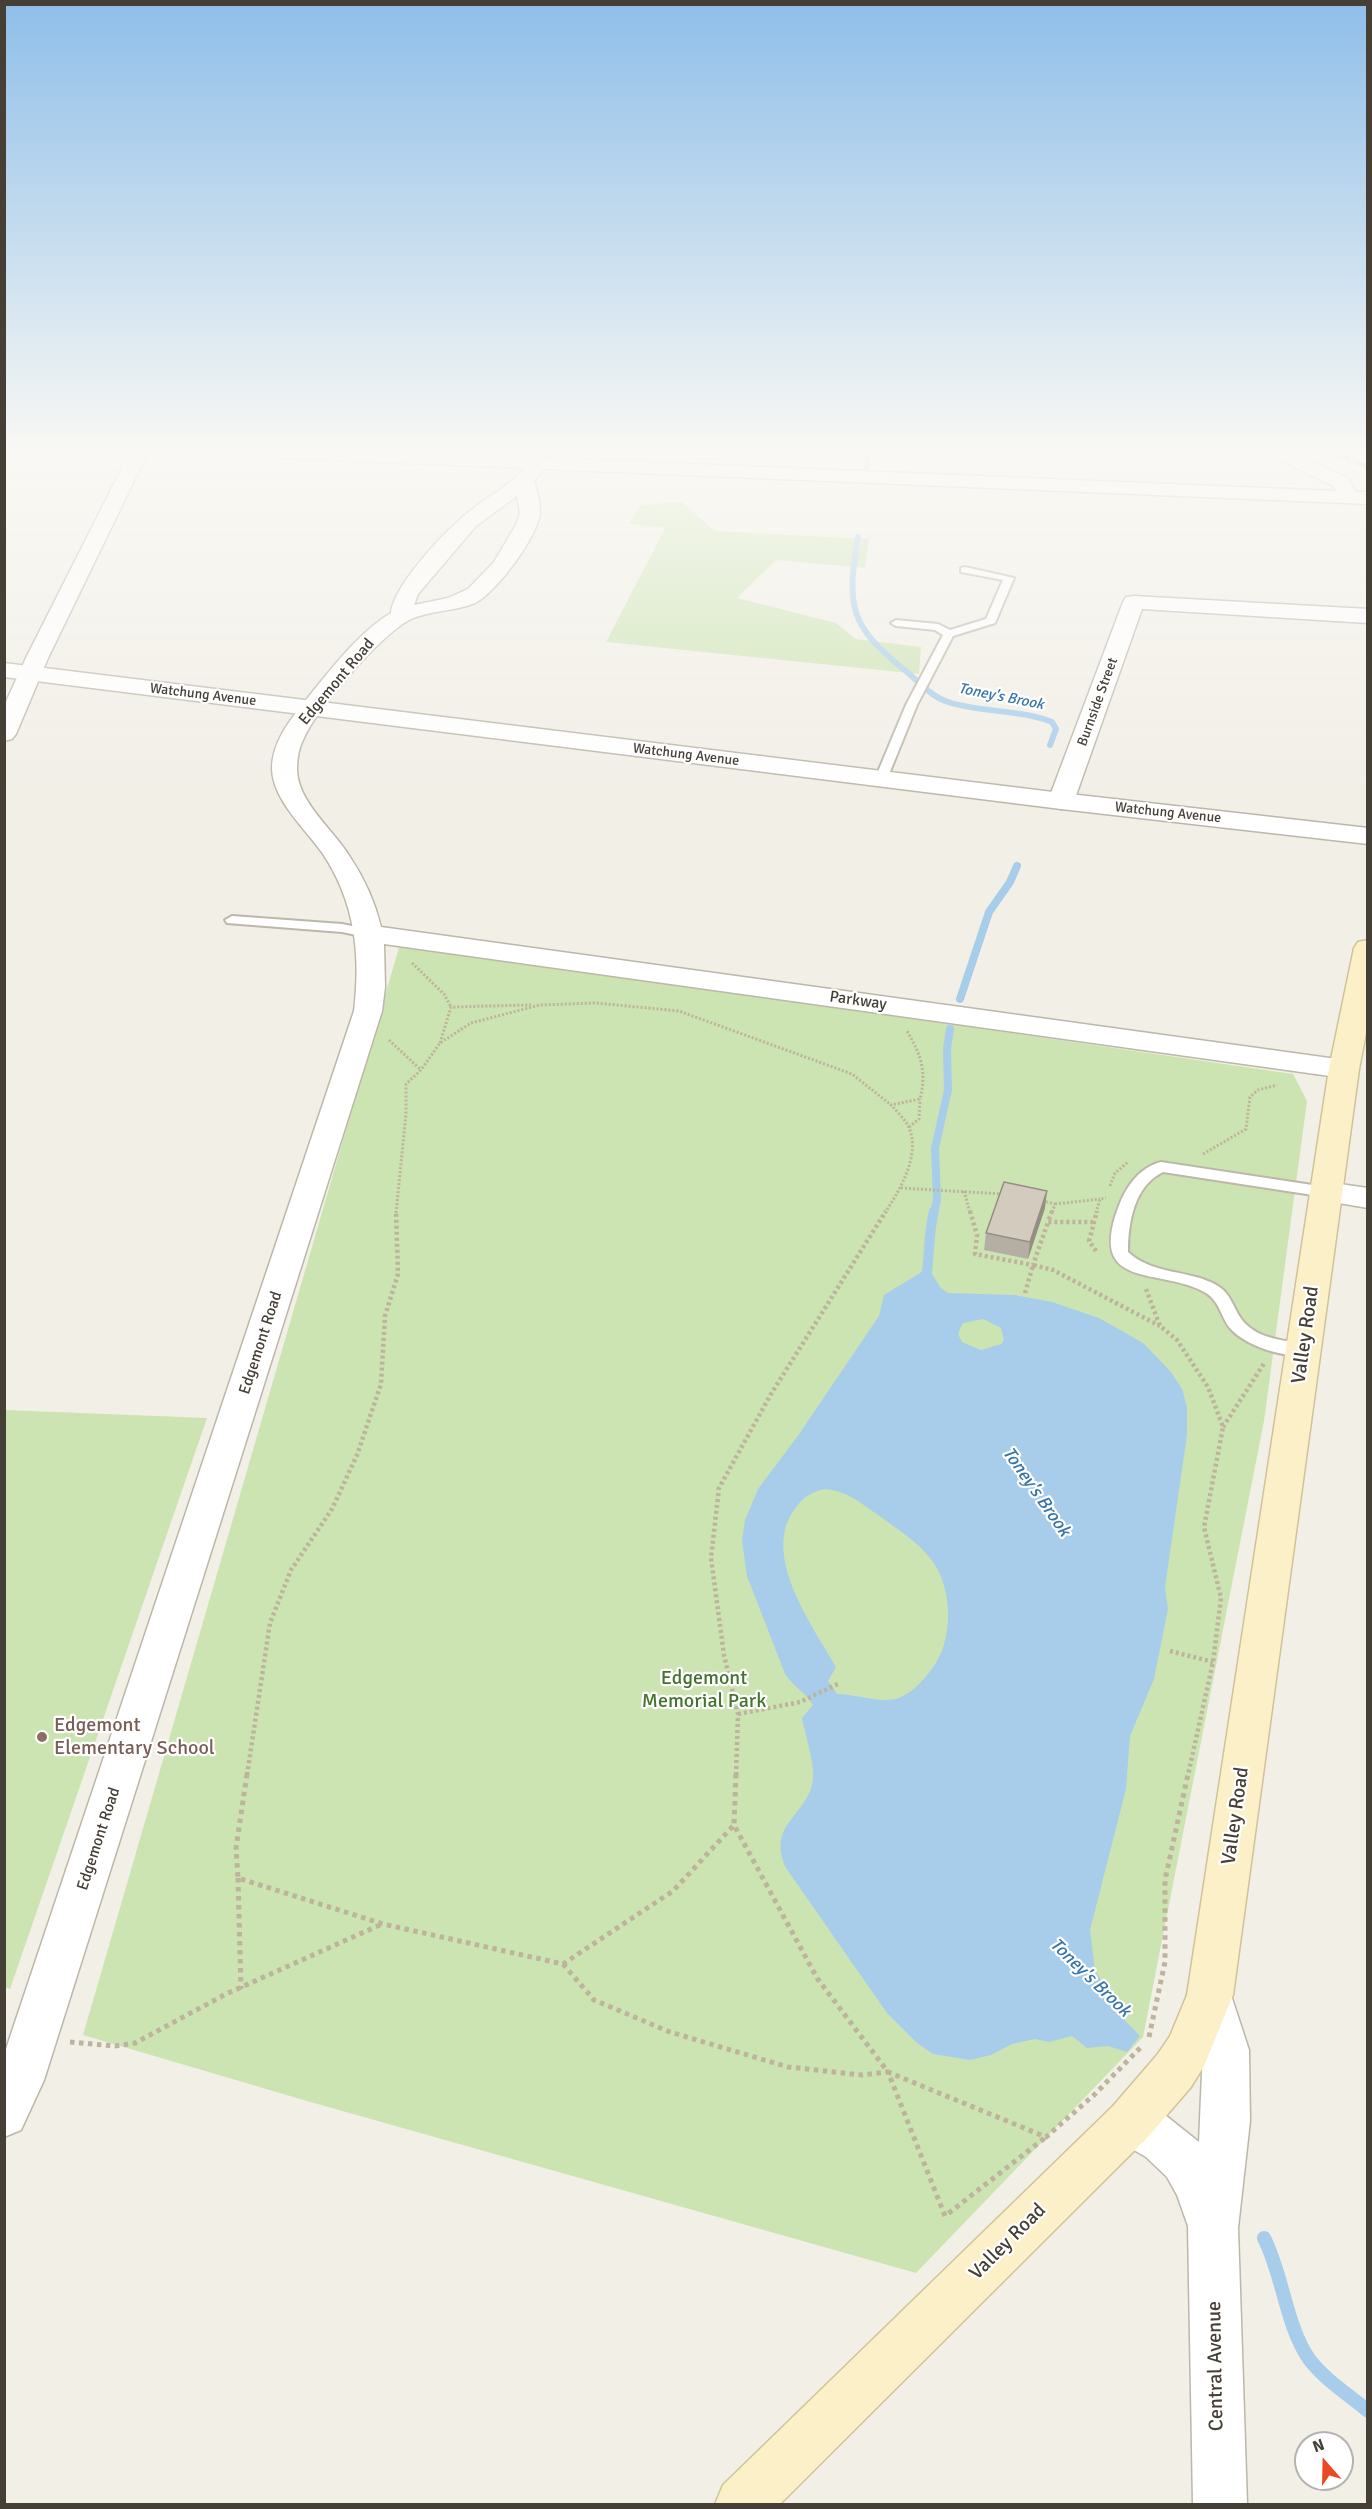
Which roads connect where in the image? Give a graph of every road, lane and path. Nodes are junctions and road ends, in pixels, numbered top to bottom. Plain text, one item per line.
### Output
1 (82, 569) edge
2 (428, 569) edge
3 (497, 569) edge
4 (965, 570) dead end
5 (402, 615) junction
6 (1368, 616) edge
7 (896, 623) dead end
8 (949, 634) junction
9 (4, 670) edge
10 (31, 673) junction
11 (311, 708) junction
12 (4, 734) edge
13 (881, 779) junction
14 (1061, 801) junction
15 (1368, 836) edge
16 (232, 920) dead end
17 (371, 934) junction
18 (408, 959) dead end
19 (1366, 971) edge
20 (540, 1005) junction
21 (451, 1007) junction
22 (905, 1008) junction
23 (386, 1038) dead end
24 (440, 1043) junction
25 (1344, 1069) junction
26 (421, 1070) junction
27 (1280, 1084) dead end
28 (920, 1099) junction
29 (891, 1105) junction
30 (909, 1127) junction
31 (1197, 1156) dead end
32 (1133, 1159) dead end
33 (901, 1188) junction
34 (964, 1191) junction
35 (1326, 1192) junction
36 (1012, 1196) edge
37 (1368, 1198) edge
38 (1100, 1199) junction
39 (1033, 1200) edge
40 (1055, 1204) junction
41 (1048, 1222) junction
42 (1093, 1222) junction
43 (1101, 1259) dead end
44 (1034, 1265) junction
45 (1135, 1284) dead end
46 (1025, 1293) dead end
47 (1160, 1326) junction
48 (1304, 1350) junction
49 (1170, 1651) dead end
50 (1213, 1662) junction
51 (840, 1683) dead end
52 (738, 1714) junction
53 (734, 1825) junction
54 (238, 1878) junction
55 (383, 1923) junction
56 (563, 1964) junction
57 (241, 1989) junction
58 (1210, 1995) junction
59 (68, 2042) dead end
60 (888, 2072) junction
61 (4, 2114) edge
62 (1130, 2122) junction
63 (1046, 2137) junction
64 (1213, 2228) junction
65 (742, 2505) edge
66 (1220, 2505) edge

1 - 10 street
2 - 5 street
3 - 5 street, Edgemont Road
4 - 8 lane
5 - 11 street, Edgemont Road
6 - 14 street, Burnside Street
7 - 8 lane
8 - 13 lane
9 - 10 street, Watchung Avenue
10 - 11 street, Watchung Avenue
10 - 12 street
11 - 13 street, Watchung Avenue
11 - 17 street, Edgemont Road
13 - 14 street, Watchung Avenue
14 - 15 street, Watchung Avenue
16 - 17 lane
17 - 22 street, Parkway
17 - 61 street, Edgemont Road
18 - 21 path
19 - 25 main road, Valley Road
20 - 21 path
20 - 24 path
20 - 29 path
21 - 24 path
22 - 25 street, Parkway
22 - 28 path
23 - 26 path
24 - 26 path
25 - 35 main road, Valley Road
26 - 54 path
27 - 31 path
28 - 29 path
28 - 30 path
29 - 30 path
30 - 33 path
32 - 38 path
33 - 34 path
33 - 52 path
34 - 36 path
34 - 44 path
35 - 37 street
35 - 48 main road, Valley Road
35 - 48 lane
38 - 40 path
38 - 42 path
39 - 40 path
40 - 41 path
41 - 42 path
41 - 44 path
42 - 43 path
44 - 46 path
44 - 47 path
45 - 47 path
47 - 50 path
48 - 58 main road, Valley Road
49 - 50 path
50 - 63 path
51 - 52 path
52 - 53 path
53 - 56 path
53 - 60 path
54 - 55 path
54 - 57 path
55 - 56 path
55 - 57 path
56 - 60 path
57 - 59 path
58 - 62 main road, Valley Road
58 - 64 street, Central Avenue
60 - 63 path
60 - 63 path
62 - 64 street, Central Avenue
62 - 65 main road, Valley Road
64 - 66 street, Central Avenue

